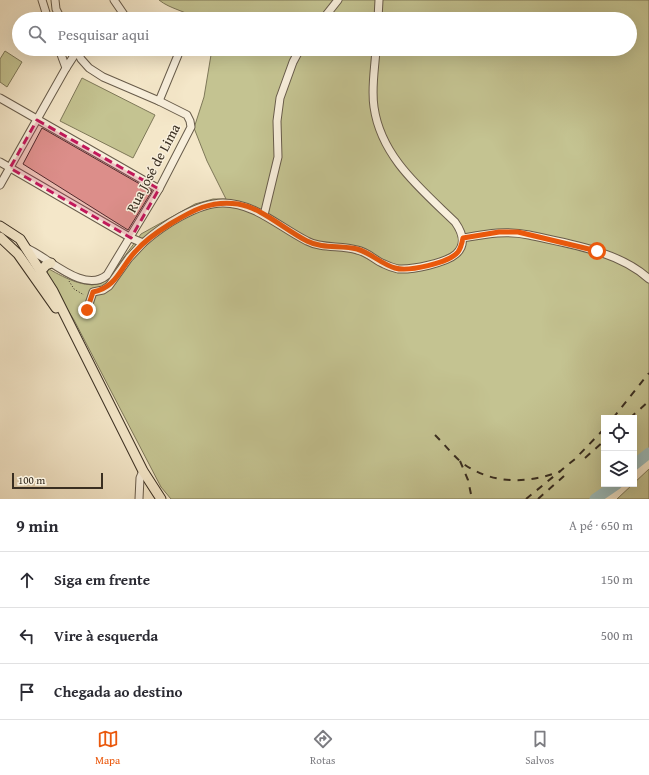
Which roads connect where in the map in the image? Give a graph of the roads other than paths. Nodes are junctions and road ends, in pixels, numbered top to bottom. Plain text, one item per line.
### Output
1 (42, 0) edge
2 (55, 0) edge
3 (114, 0) edge
4 (338, 0) edge
5 (379, 0) edge
6 (46, 12) edge
7 (58, 12) edge
8 (122, 12) edge
9 (329, 12) edge
10 (378, 12) edge
11 (62, 56) edge
12 (73, 56) edge
13 (80, 56) edge
14 (178, 56) edge
15 (296, 56) edge
16 (376, 56) edge
17 (66, 68) junction
18 (0, 98) edge
19 (159, 101) junction
20 (37, 120) junction
21 (0, 162) edge
22 (10, 168) junction
23 (0, 185) edge
24 (159, 189) junction
25 (264, 215) junction
26 (0, 226) edge
27 (0, 237) edge
28 (131, 238) junction
29 (463, 238) junction
30 (143, 243) junction
31 (26, 248) junction
32 (14, 250) junction
33 (51, 263) junction
34 (40, 272) junction
35 (649, 279) edge
36 (87, 310) dead end
37 (70, 328) junction
38 (143, 471) junction
39 (139, 499) edge
40 (161, 499) edge

1 - 6 street
2 - 7 street
3 - 8 street
4 - 9 street
5 - 10 street
11 - 17 street
12 - 17 street
13 - 19 street, Rua José de Lima
14 - 19 street
15 - 25 street
16 - 29 street
17 - 20 street
18 - 20 street
19 - 24 street, Rua José de Lima
20 - 22 street
20 - 24 street
21 - 22 street
22 - 23 street
22 - 28 street
24 - 28 street, Rua José de Lima
25 - 29 street
25 - 30 street
26 - 31 main road
27 - 32 main road
28 - 30 street
28 - 33 street, Rua José de Lima
29 - 35 street
30 - 36 street
31 - 32 main road
31 - 33 street
31 - 34 main road
32 - 37 main road
33 - 34 main road
34 - 37 main road
37 - 38 main road
38 - 39 street
38 - 40 main road

